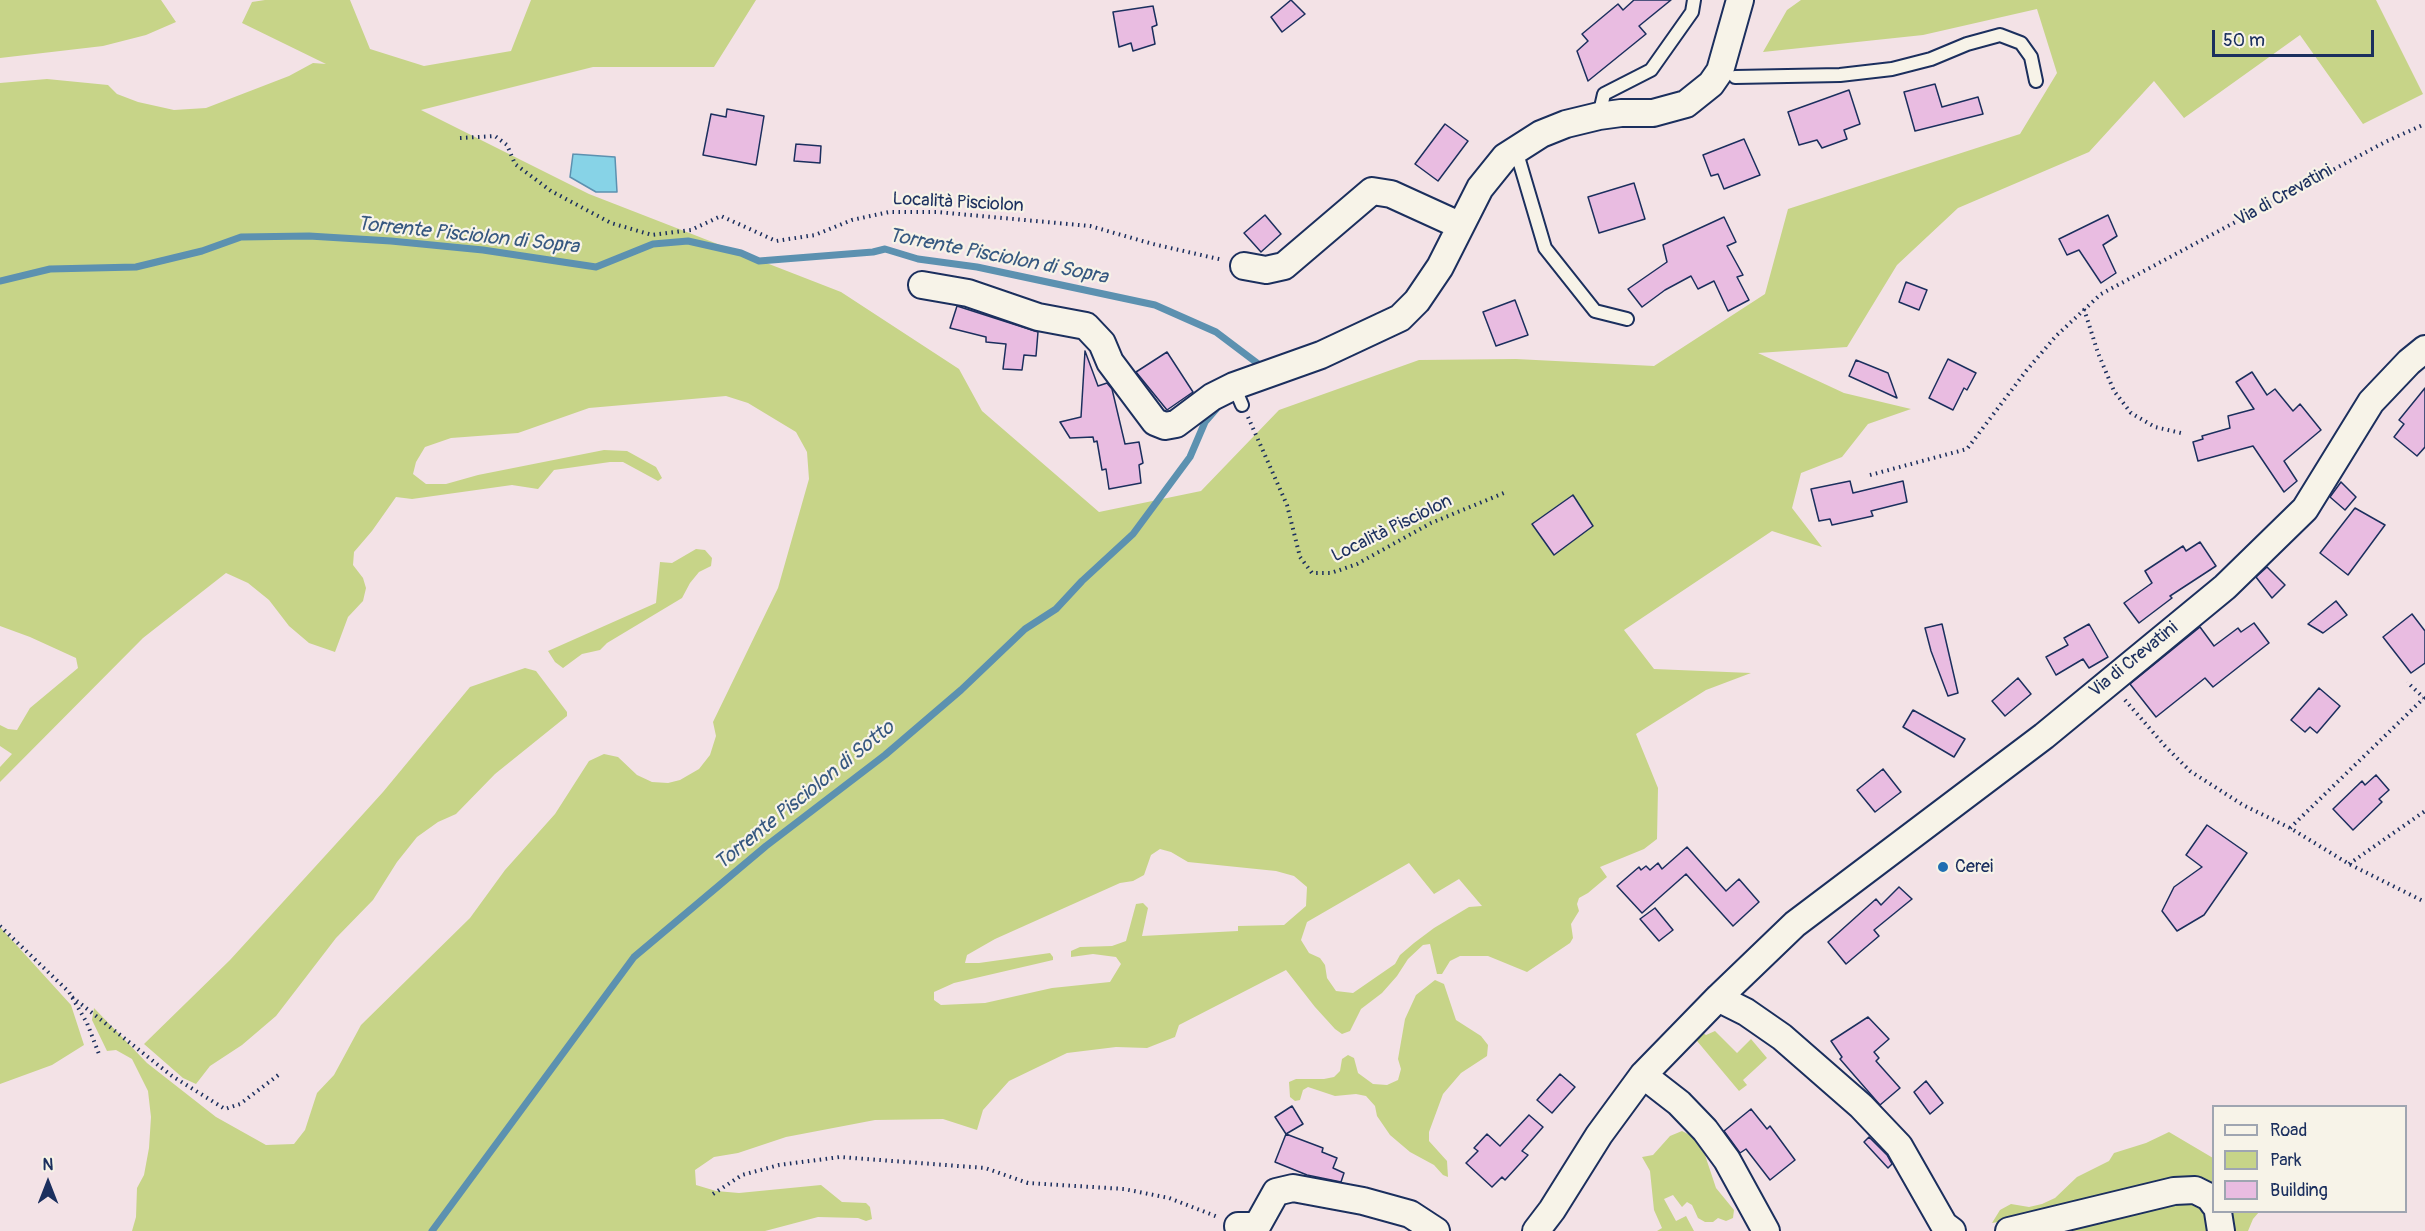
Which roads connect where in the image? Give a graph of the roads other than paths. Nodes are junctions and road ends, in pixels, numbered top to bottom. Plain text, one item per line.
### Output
1 (1694, 0) edge
2 (1740, 0) edge
3 (1726, 74) junction
4 (2036, 81) dead end
5 (1599, 116) junction
6 (1520, 161) junction
7 (1459, 225) junction
8 (1244, 266) road end
9 (922, 285) dead end
10 (1627, 319) dead end
11 (2425, 349) edge
12 (1718, 998) junction
13 (1643, 1075) junction
14 (2212, 1200) edge
15 (2218, 1213) edge
16 (1238, 1226) road end
17 (1436, 1231) edge
18 (1536, 1231) edge
19 (1766, 1231) edge
20 (1952, 1231) edge
21 (2008, 1231) edge
22 (2222, 1231) edge

1 - 5 lane
2 - 3 street
3 - 4 lane
3 - 5 street
5 - 6 street
6 - 7 street
6 - 10 lane
7 - 8 street
7 - 9 street
11 - 12 street, Via di Crevatini
12 - 13 street, Via di Crevatini
12 - 20 street
13 - 18 street, Via di Crevatini
13 - 19 street
14 - 21 street
15 - 22 street
16 - 17 street

